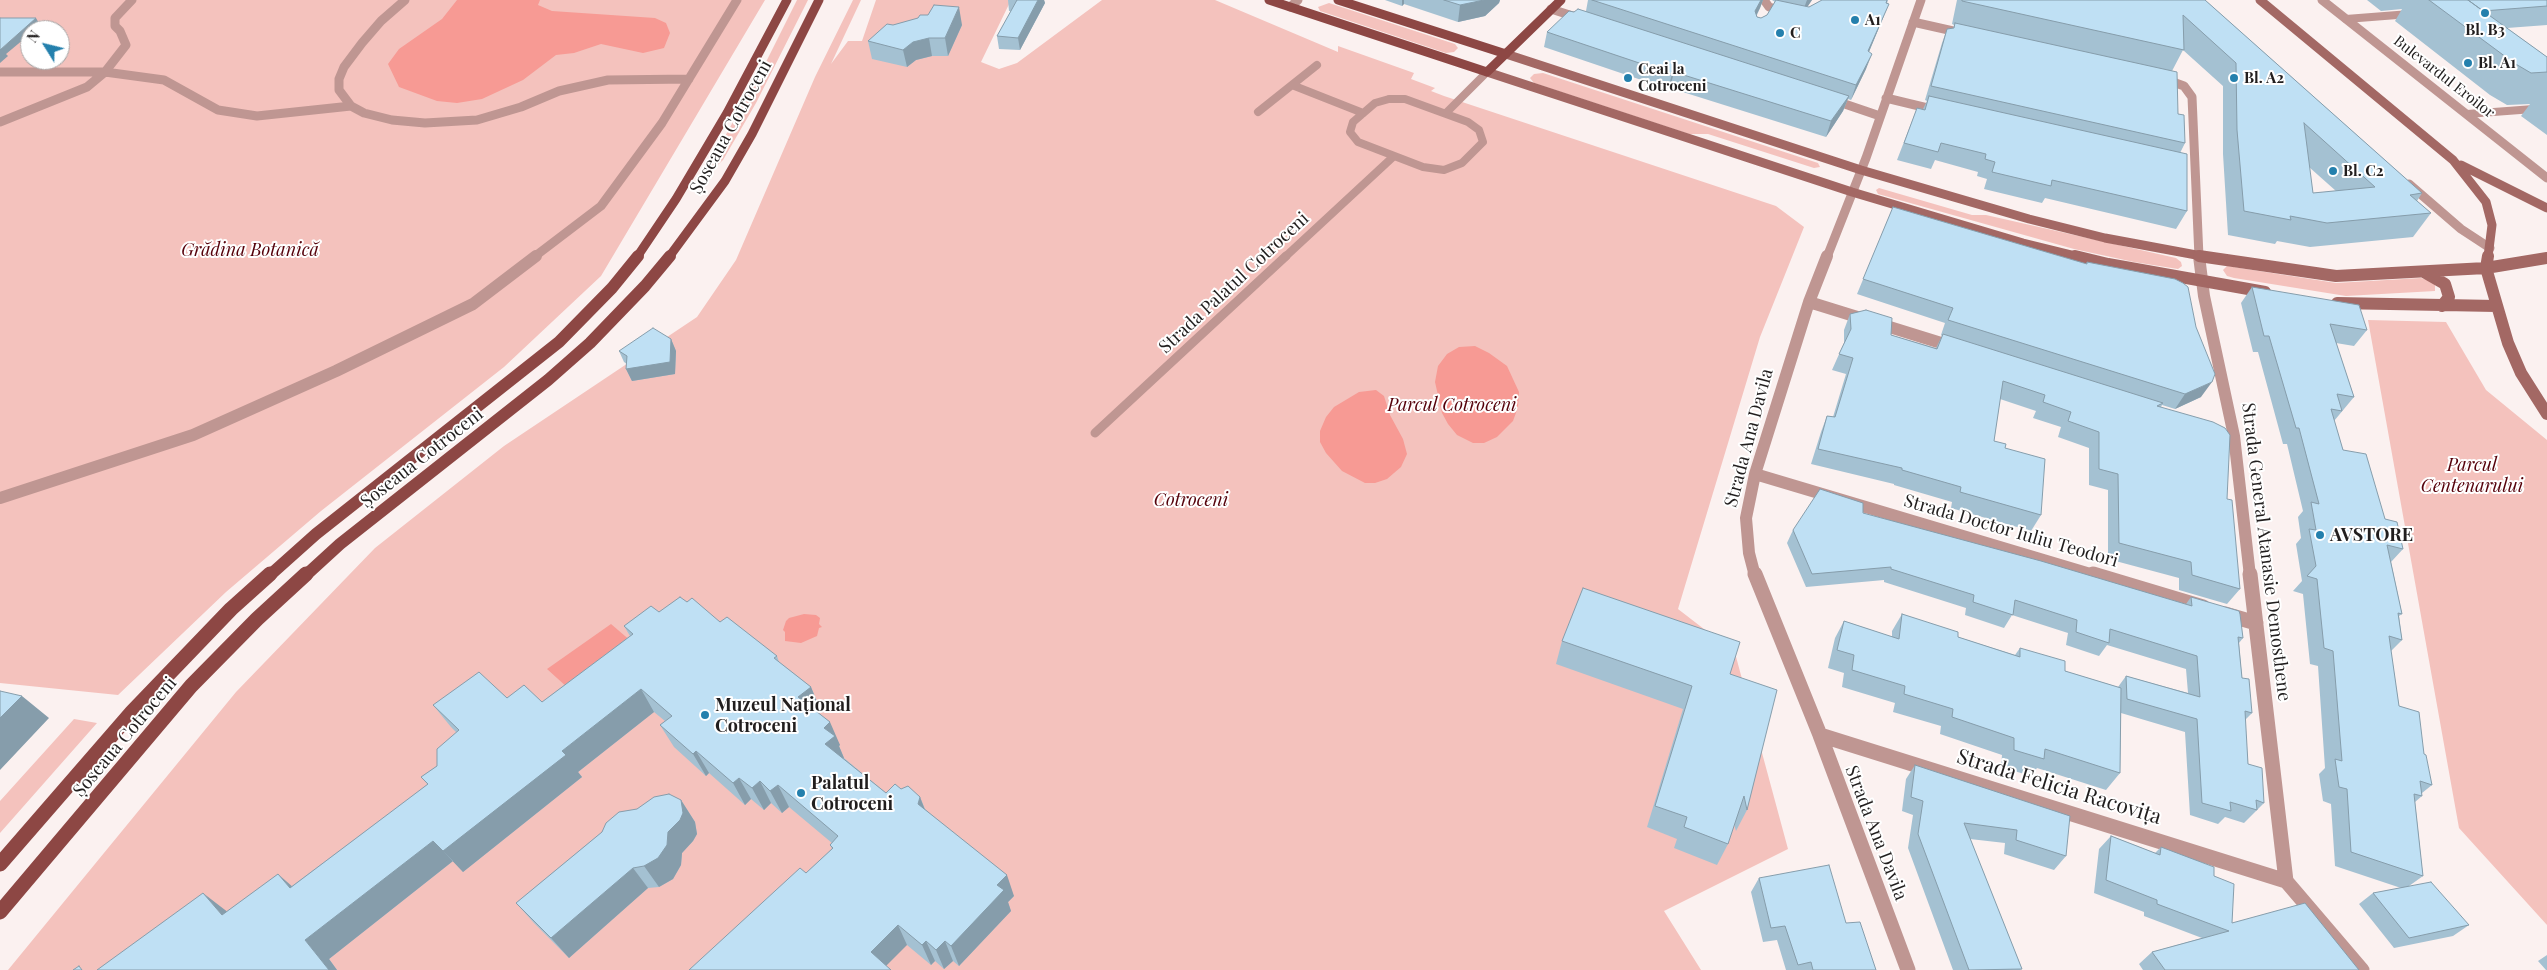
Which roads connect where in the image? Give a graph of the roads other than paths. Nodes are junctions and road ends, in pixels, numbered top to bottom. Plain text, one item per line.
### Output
1 (132, 0) edge
2 (405, 0) edge
3 (737, 0) edge
4 (787, 0) edge
5 (819, 0) edge
6 (1269, 0) edge
7 (1298, 0) edge
8 (1338, 0) edge
9 (1561, 0) edge
10 (1921, 0) edge
11 (2260, 0) edge
12 (2322, 0) edge
13 (1290, 7) junction
14 (1766, 7) edge
15 (1551, 10) junction
16 (2421, 13) dead end
17 (1794, 14) edge
18 (2346, 19) junction
19 (1589, 22) edge
20 (1913, 22) junction
21 (1970, 35) edge
22 (1506, 54) junction
23 (1317, 65) dead end
24 (0, 72) edge
25 (105, 72) junction
26 (1487, 72) junction
27 (2153, 76) edge
28 (689, 79) junction
29 (1292, 85) junction
30 (1823, 97) edge
31 (1886, 98) junction
32 (351, 106) junction
33 (2547, 108) edge
34 (1258, 112) dead end
35 (1363, 113) junction
36 (1446, 113) junction
37 (1954, 114) edge
38 (2467, 114) junction
39 (1880, 116) junction
40 (0, 122) edge
41 (1394, 156) junction
42 (2453, 160) junction
43 (1861, 170) junction
44 (2402, 178) edge
45 (2547, 178) edge
46 (1852, 192) junction
47 (2547, 208) edge
48 (2490, 248) junction
49 (2199, 256) junction
50 (2547, 258) edge
51 (2486, 268) junction
52 (2424, 272) junction
53 (2202, 282) junction
54 (2277, 294) edge
55 (2324, 301) edge
56 (1809, 302) junction
57 (2442, 306) junction
58 (2496, 306) junction
59 (1968, 352) edge
60 (2547, 414) edge
61 (2219, 431) edge
62 (1095, 433) dead end
63 (2234, 436) junction
64 (1755, 474) junction
65 (0, 498) edge
66 (2256, 622) junction
67 (1820, 734) junction
68 (0, 864) edge
69 (2286, 881) junction
70 (0, 912) edge
71 (1908, 970) edge
72 (2362, 970) edge

1 - 25 street
2 - 32 street
3 - 28 street
4 - 68 main road, Șoseaua Cotroceni
5 - 70 main road, Șoseaua Cotroceni
6 - 13 main road
7 - 13 street
8 - 22 main road
9 - 15 main road
10 - 20 street, Strada Ana Davila
11 - 42 main road
12 - 18 street, Bulevardul Eroilor
13 - 26 main road
14 - 17 street
15 - 19 street
15 - 22 main road
16 - 18 lane
18 - 38 street, Bulevardul Eroilor
20 - 21 street
20 - 31 street, Strada Ana Davila
22 - 26 main road
22 - 43 main road
23 - 29 lane
24 - 25 street
25 - 32 street
25 - 40 street
26 - 36 lane
26 - 46 main road
27 - 49 street, Strada General Atanasie Demosthene
28 - 32 street
28 - 65 street
29 - 34 lane
29 - 35 lane
30 - 39 street
31 - 37 street
31 - 39 street, Strada Ana Davila
33 - 38 lane
35 - 36 lane
35 - 41 lane
36 - 41 lane
38 - 45 street, Bulevardul Eroilor
39 - 43 street, Strada Ana Davila
41 - 62 lane, Strada Palatul Cotroceni
42 - 47 main road
42 - 48 main road
43 - 46 street, Strada Ana Davila
43 - 49 main road
44 - 48 street
46 - 53 main road
46 - 56 street, Strada Ana Davila
48 - 51 main road
49 - 52 main road
49 - 53 street, Strada General Atanasie Demosthene
50 - 51 main road
51 - 52 main road
51 - 58 main road
52 - 57 main road
53 - 54 main road
53 - 63 street, Strada General Atanasie Demosthene
55 - 57 main road
56 - 59 street
56 - 64 street, Strada Ana Davila
57 - 58 main road
58 - 60 main road
61 - 63 street
63 - 66 street, Strada General Atanasie Demosthene
64 - 66 street, Strada Doctor Iuliu Teodori
64 - 67 street, Strada Ana Davila
66 - 69 street, Strada General Atanasie Demosthene
67 - 69 street, Strada Felicia Racovița
67 - 71 street, Strada Ana Davila
69 - 72 street

